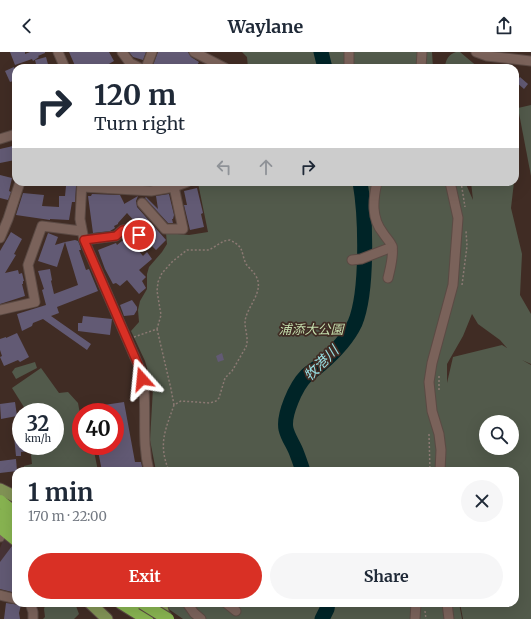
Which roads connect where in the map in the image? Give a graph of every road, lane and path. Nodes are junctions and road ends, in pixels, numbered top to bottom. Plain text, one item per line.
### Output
1 (58, 52) edge
2 (122, 52) edge
3 (152, 52) edge
4 (194, 52) edge
5 (349, 52) edge
6 (422, 52) edge
7 (476, 52) edge
8 (531, 61) edge
9 (63, 64) edge
10 (132, 64) edge
11 (148, 64) edge
12 (217, 64) edge
13 (349, 64) edge
14 (421, 64) edge
15 (12, 135) edge
16 (0, 139) edge
17 (19, 186) edge
18 (82, 186) edge
19 (101, 186) edge
20 (376, 186) edge
21 (451, 186) edge
22 (174, 187) joint
23 (142, 203) dead end
24 (83, 236) junction
25 (0, 238) edge
26 (145, 241) dead end
27 (389, 248) junction
28 (356, 259) dead end
29 (388, 278) dead end
30 (0, 310) edge
31 (157, 329) junction
32 (127, 339) junction
33 (439, 370) dead end
34 (439, 391) dead end
35 (174, 405) junction
36 (148, 467) edge
37 (168, 467) edge
38 (440, 467) edge
39 (0, 489) edge
40 (12, 495) edge
41 (0, 501) edge
42 (12, 511) edge
43 (0, 515) edge
44 (12, 525) edge
45 (0, 527) edge
46 (12, 537) edge
47 (0, 595) edge
48 (12, 598) edge
49 (31, 607) edge
50 (94, 607) edge
51 (128, 607) edge
52 (148, 607) edge
53 (162, 607) edge
54 (190, 607) edge
55 (231, 607) edge
56 (416, 607) edge
57 (425, 607) dead end
58 (448, 607) edge
59 (236, 611) dead end
60 (33, 619) edge
61 (107, 619) edge
62 (147, 619) edge
63 (167, 619) edge
64 (201, 619) edge
65 (415, 619) edge
66 (426, 619) edge
67 (449, 619) edge

1 - 9 street
2 - 10 street
3 - 11 street
4 - 12 street
5 - 13 street
6 - 14 street
7 - 8 street
15 - 16 street
17 - 25 street
18 - 24 street
19 - 22 street
20 - 27 street
21 - 38 street
22 - 23 street
24 - 26 street
24 - 30 street
24 - 32 street
27 - 28 street
27 - 29 street
31 - 32 path
31 - 35 path
31 - 35 path
32 - 36 street
33 - 34 path
35 - 37 path
39 - 40 main road
41 - 42 highway
43 - 44 highway
45 - 46 highway
47 - 48 street
49 - 60 street
50 - 61 main road
51 - 62 highway
52 - 63 highway, bridge
53 - 63 main road
54 - 64 street
55 - 59 street
56 - 65 street
57 - 66 path
58 - 67 street

